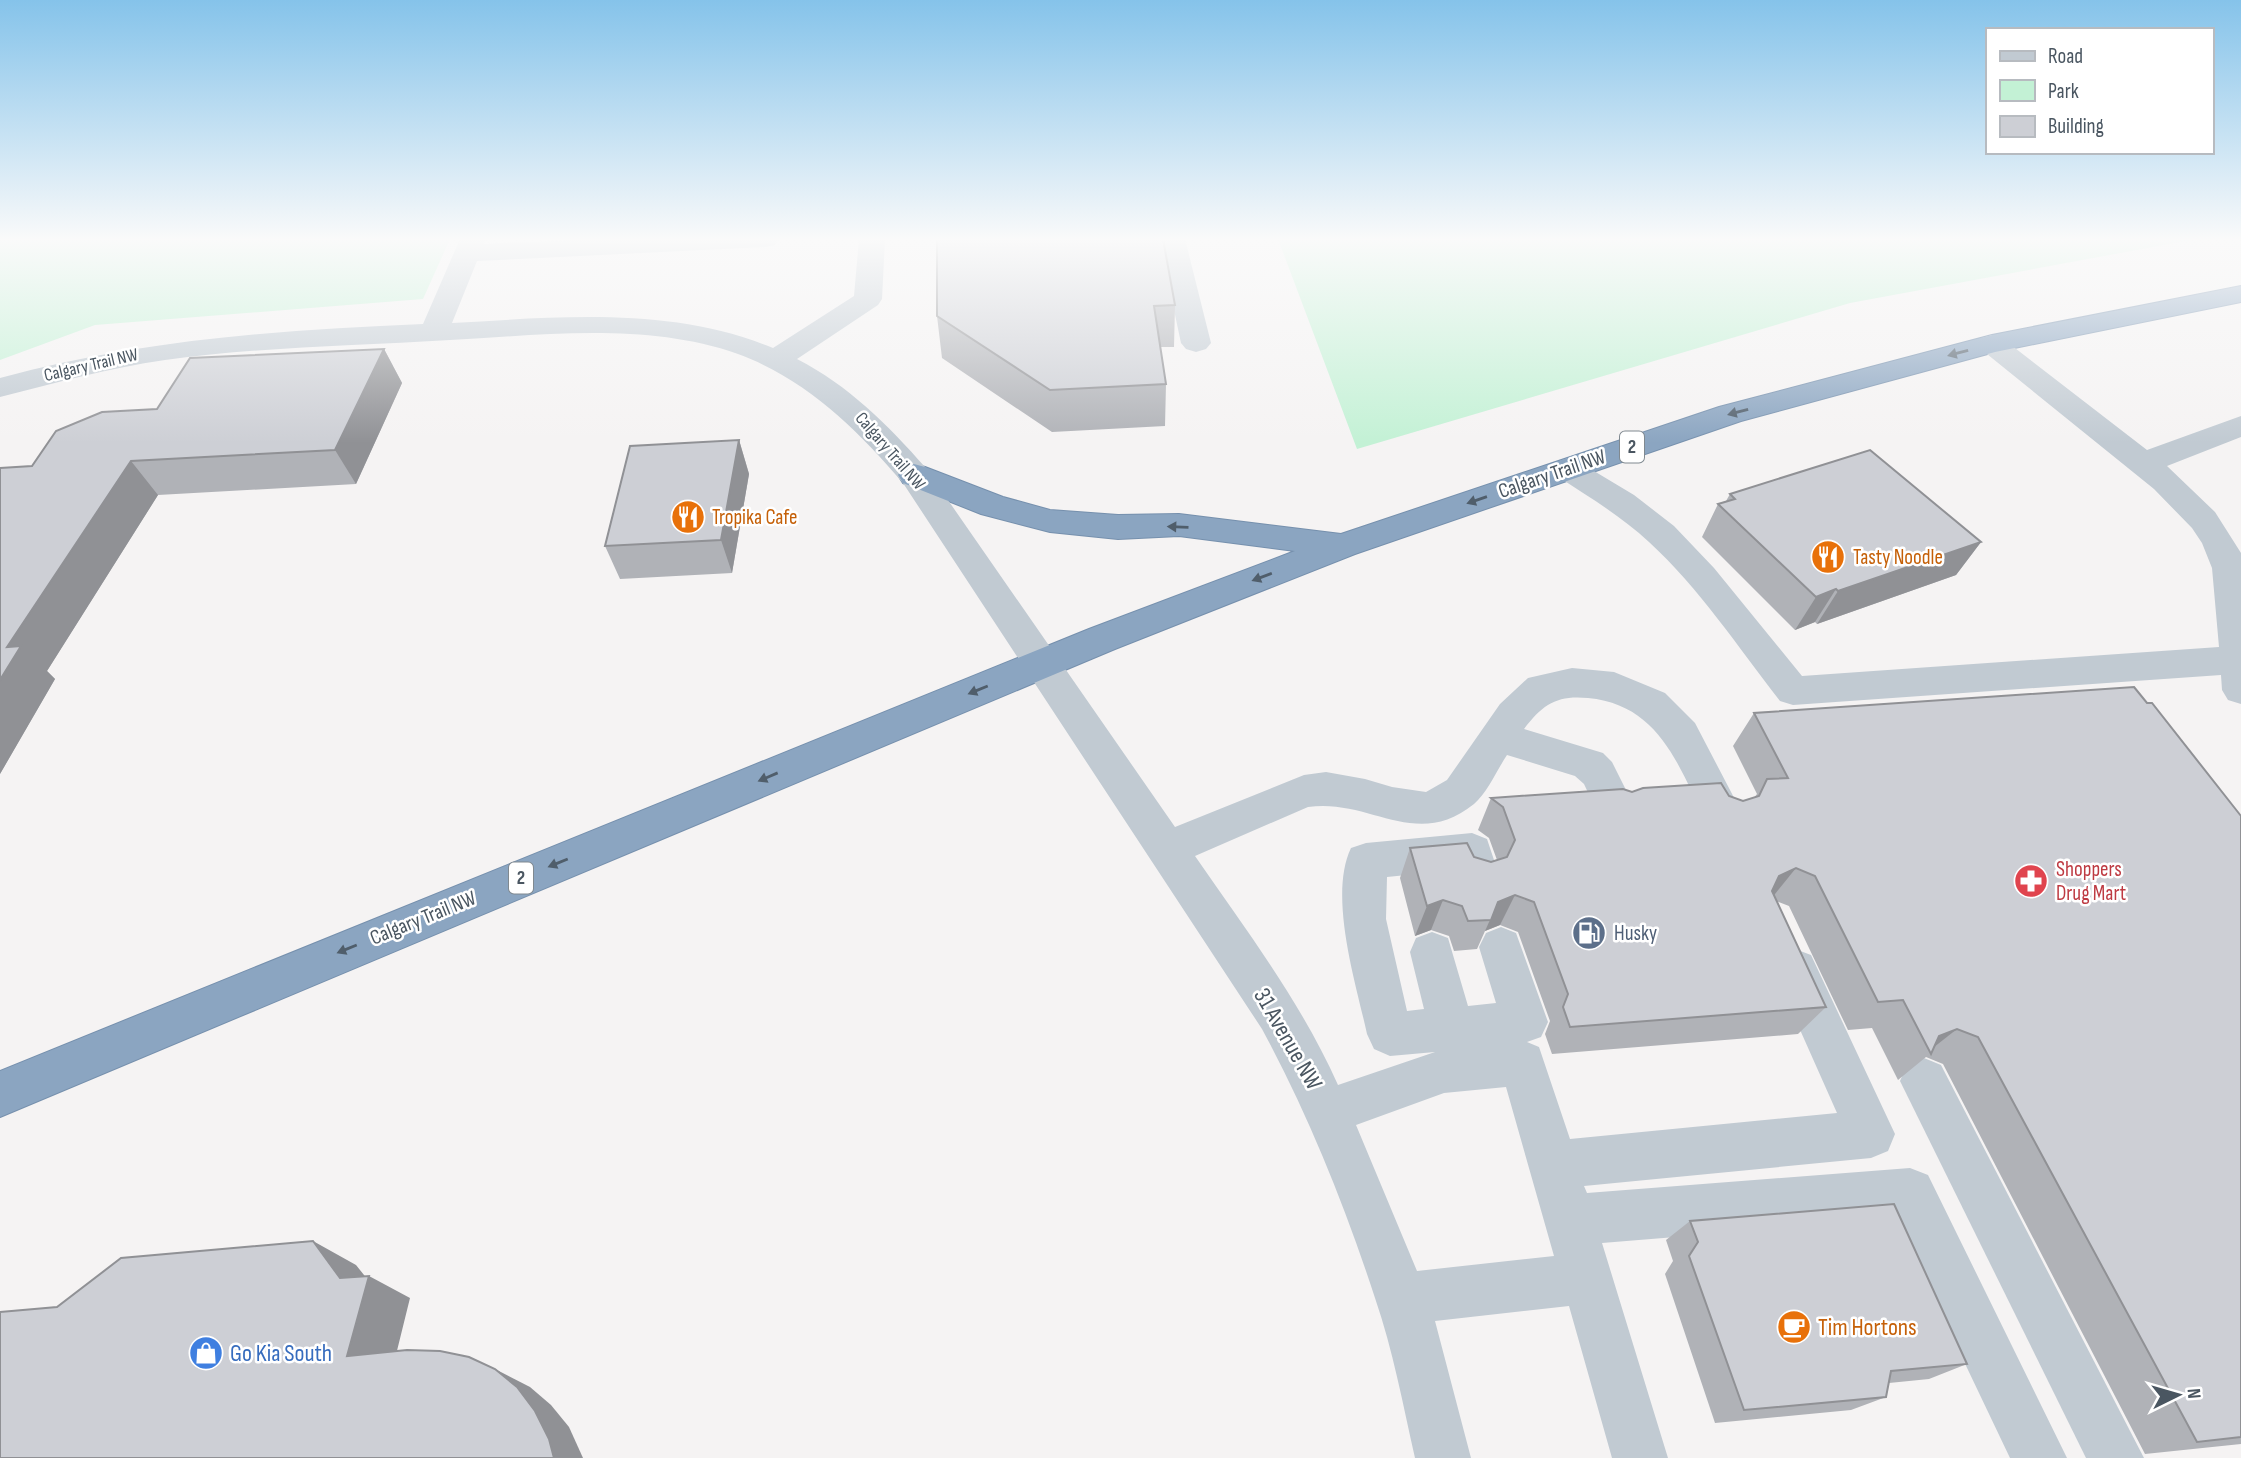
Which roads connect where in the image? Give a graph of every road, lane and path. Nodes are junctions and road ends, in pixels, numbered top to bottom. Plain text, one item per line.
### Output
1 (444, 307) edge
2 (856, 307) edge
3 (1188, 307) edge
4 (2176, 307) edge
5 (434, 332) junction
6 (1196, 343) dead end
7 (1992, 344) junction
8 (775, 360) junction
9 (0, 388) edge
10 (2241, 426) edge
11 (2143, 463) junction
12 (1568, 469) junction
13 (914, 475) junction
14 (1343, 546) junction
15 (1041, 664) junction
16 (2240, 675) edge
17 (1498, 737) junction
18 (1613, 803) edge
19 (1392, 804) junction
20 (1722, 813) edge
21 (1167, 849) junction
22 (1411, 867) junction
23 (1477, 872) edge
24 (1778, 932) edge
25 (1502, 947) dead end
26 (1432, 953) dead end
27 (1457, 1049) junction
28 (1924, 1081) edge
29 (0, 1094) edge
30 (1328, 1112) junction
31 (1552, 1165) junction
32 (1569, 1220) junction
33 (1586, 1278) junction
34 (1402, 1299) junction
35 (1443, 1458) edge
36 (1640, 1458) edge
37 (2039, 1458) edge
38 (2116, 1458) edge

1 - 5 street
2 - 8 street
3 - 6 street
4 - 7 highway, Calgary Trail NW / 2
5 - 8 street, Calgary Trail NW
5 - 9 street, Calgary Trail NW
7 - 11 street
7 -> 12 highway, Calgary Trail NW / 2
8 - 13 street, Calgary Trail NW
10 - 11 street
11 - 16 street
12 -> 14 highway, Calgary Trail NW / 2
12 - 16 street
14 -> 13 highway
13 - 15 street, Calgary Trail NW
14 -> 15 highway, Calgary Trail NW / 2
15 - 21 street, 31 Avenue NW
15 -> 29 highway, Calgary Trail NW / 2
17 - 18 street
17 - 19 street
17 - 20 street
19 - 21 street
19 - 22 street
21 - 30 street, 31 Avenue NW
22 - 23 street
22 - 27 street
24 - 31 street
25 - 27 street
26 - 27 street
27 - 30 street
27 - 31 street
28 - 38 street
30 - 34 street, 31 Avenue NW
31 - 32 street
32 - 33 street
32 - 37 street
33 - 34 street
33 - 36 street
34 - 35 street, 31 Avenue NW

